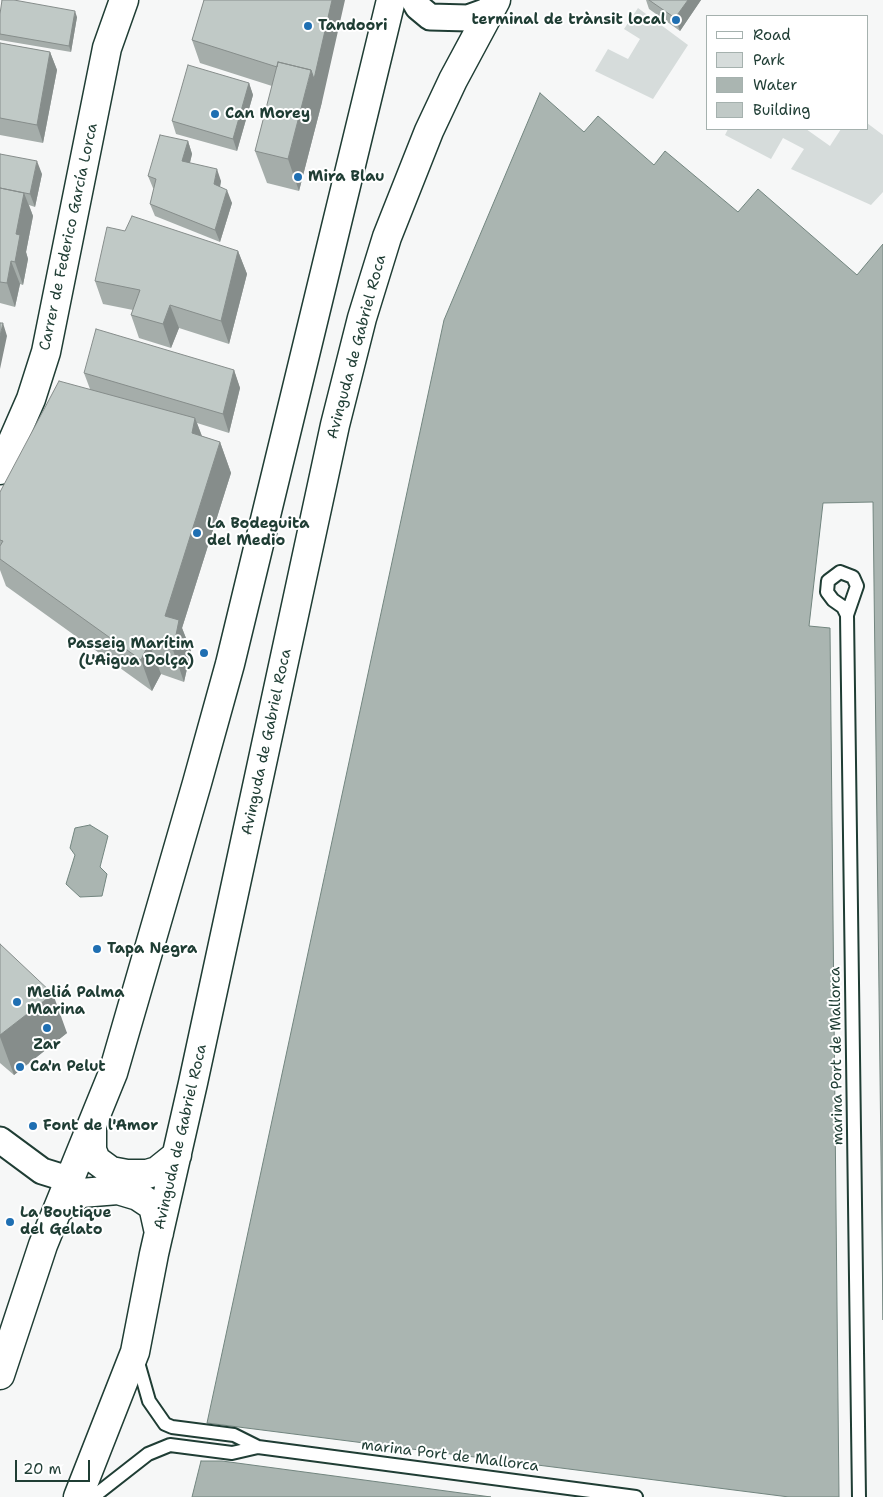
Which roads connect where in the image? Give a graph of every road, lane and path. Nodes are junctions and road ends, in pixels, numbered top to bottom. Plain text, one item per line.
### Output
1 (124, 0) edge
2 (391, 0) edge
3 (414, 0) edge
4 (493, 5) edge
5 (0, 470) edge
6 (848, 615) dead end
7 (92, 1127) junction
8 (0, 1140) edge
9 (177, 1154) junction
10 (71, 1180) junction
11 (60, 1208) junction
12 (159, 1233) junction
13 (135, 1352) junction
14 (0, 1375) edge
15 (258, 1447) junction
16 (78, 1497) edge
17 (93, 1497) edge
18 (636, 1497) edge
19 (859, 1497) edge

1 - 5 main road, Carrer de Federico García Lorca
2 - 7 main road
3 - 4 street
4 - 9 main road, Avinguda de Gabriel Roca
6 - 19 lane, marina Port de Mallorca
7 - 9 main road
7 - 10 main road
8 - 10 street
9 - 12 main road, Avinguda de Gabriel Roca
10 - 11 main road
11 - 12 main road
11 - 14 main road
12 - 13 main road, Avinguda de Gabriel Roca
13 - 15 lane
13 - 16 main road, Avinguda de Gabriel Roca
15 - 17 lane
15 - 18 lane, marina Port de Mallorca

